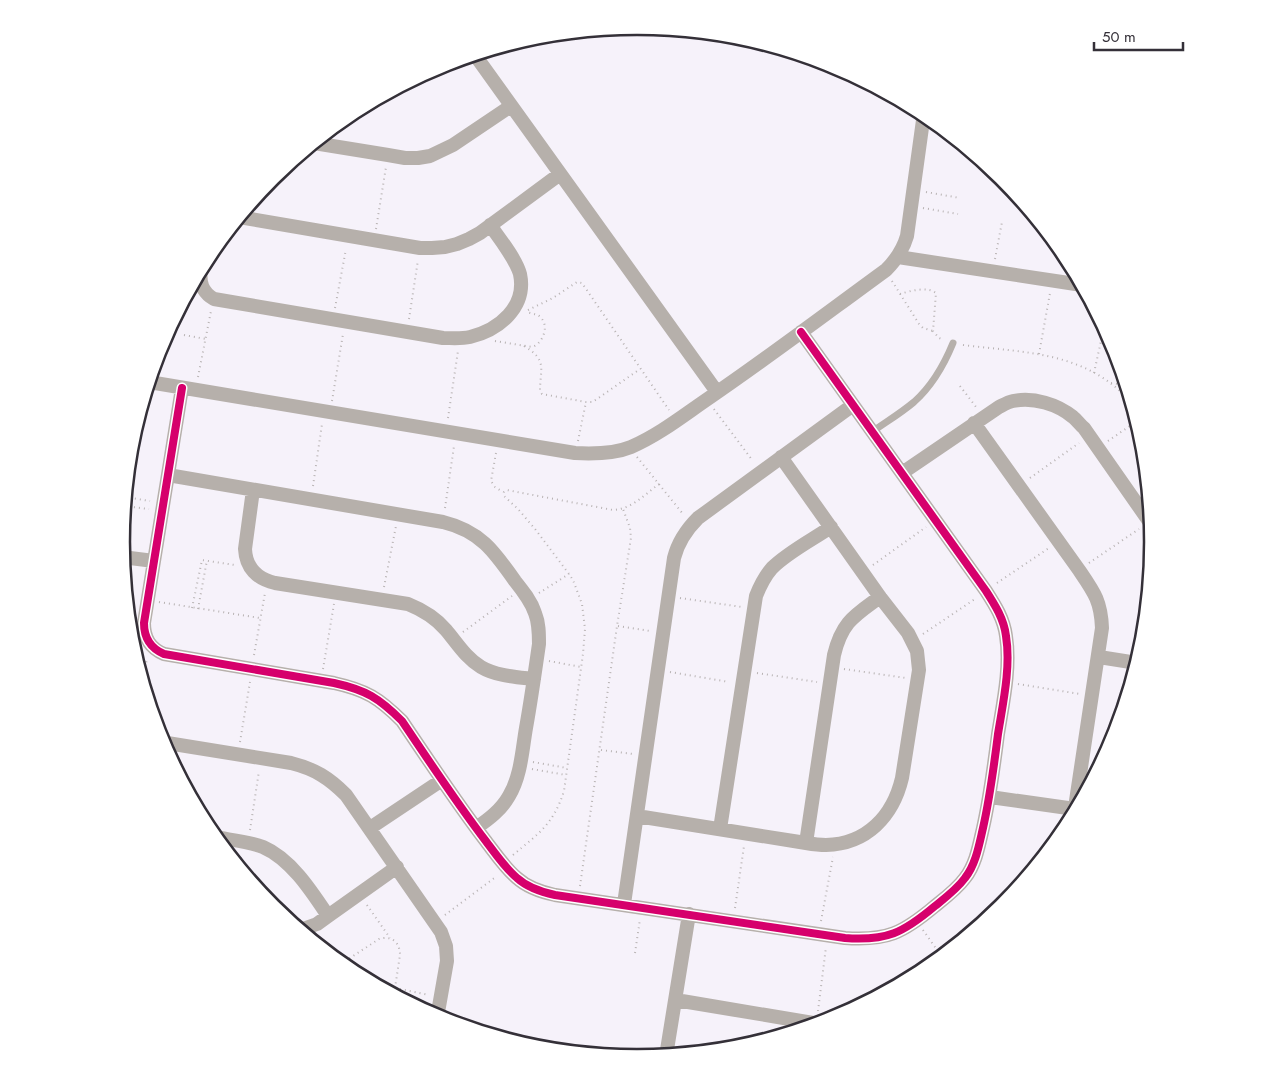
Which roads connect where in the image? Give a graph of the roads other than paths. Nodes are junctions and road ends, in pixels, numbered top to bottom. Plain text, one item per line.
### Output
1 (479, 60) edge
2 (511, 106) junction
3 (923, 123) edge
4 (323, 144) edge
5 (560, 174) junction
6 (247, 218) edge
7 (490, 225) junction
8 (898, 257) junction
9 (201, 284) edge
10 (1074, 284) edge
11 (801, 332) junction
12 (953, 343) road end
13 (155, 383) edge
14 (188, 389) junction
15 (712, 395) junction
16 (853, 406) junction
17 (979, 420) junction
18 (872, 432) junction
19 (781, 457) junction
20 (902, 473) junction
21 (168, 475) junction
22 (254, 490) junction
23 (1143, 512) edge
24 (831, 527) junction
25 (130, 558) edge
26 (154, 561) junction
27 (880, 597) junction
28 (1099, 657) junction
29 (1130, 662) edge
30 (534, 679) junction
31 (171, 744) edge
32 (442, 780) junction
33 (990, 797) junction
34 (1076, 797) edge
35 (1067, 811) edge
36 (637, 816) junction
37 (370, 828) junction
38 (476, 828) junction
39 (720, 829) junction
40 (225, 839) edge
41 (806, 843) junction
42 (397, 867) junction
43 (624, 904) junction
44 (689, 914) junction
45 (328, 916) junction
46 (307, 928) edge
47 (676, 1000) junction
48 (439, 1009) edge
49 (804, 1022) edge
50 (667, 1049) edge

1 - 2 street
2 - 4 street
2 - 5 street
3 - 8 street
5 - 7 street
5 - 15 street
6 - 7 street
7 - 9 street
8 - 10 street
8 - 11 street
11 - 15 street
11 - 16 street
12 - 18 lane
13 - 14 street
14 - 15 street
14 - 21 street
16 - 18 street
16 - 19 street
17 - 20 street
17 - 23 street
17 - 28 street
18 - 20 street
19 - 24 street
19 - 36 street
20 - 33 street
21 - 22 street
21 - 26 street
22 - 30 street
22 - 30 street
24 - 27 street
24 - 39 street
25 - 26 street
26 - 32 street
27 - 41 street
27 - 41 street
28 - 29 street
28 - 34 street
30 - 38 street
31 - 37 street
32 - 37 street
32 - 38 street
33 - 35 street
33 - 44 street
36 - 39 street
36 - 43 street
37 - 42 street
38 - 43 street
39 - 41 street
40 - 45 street
42 - 45 street
42 - 48 street
43 - 44 street
44 - 47 street
45 - 46 street
47 - 49 street
47 - 50 street

